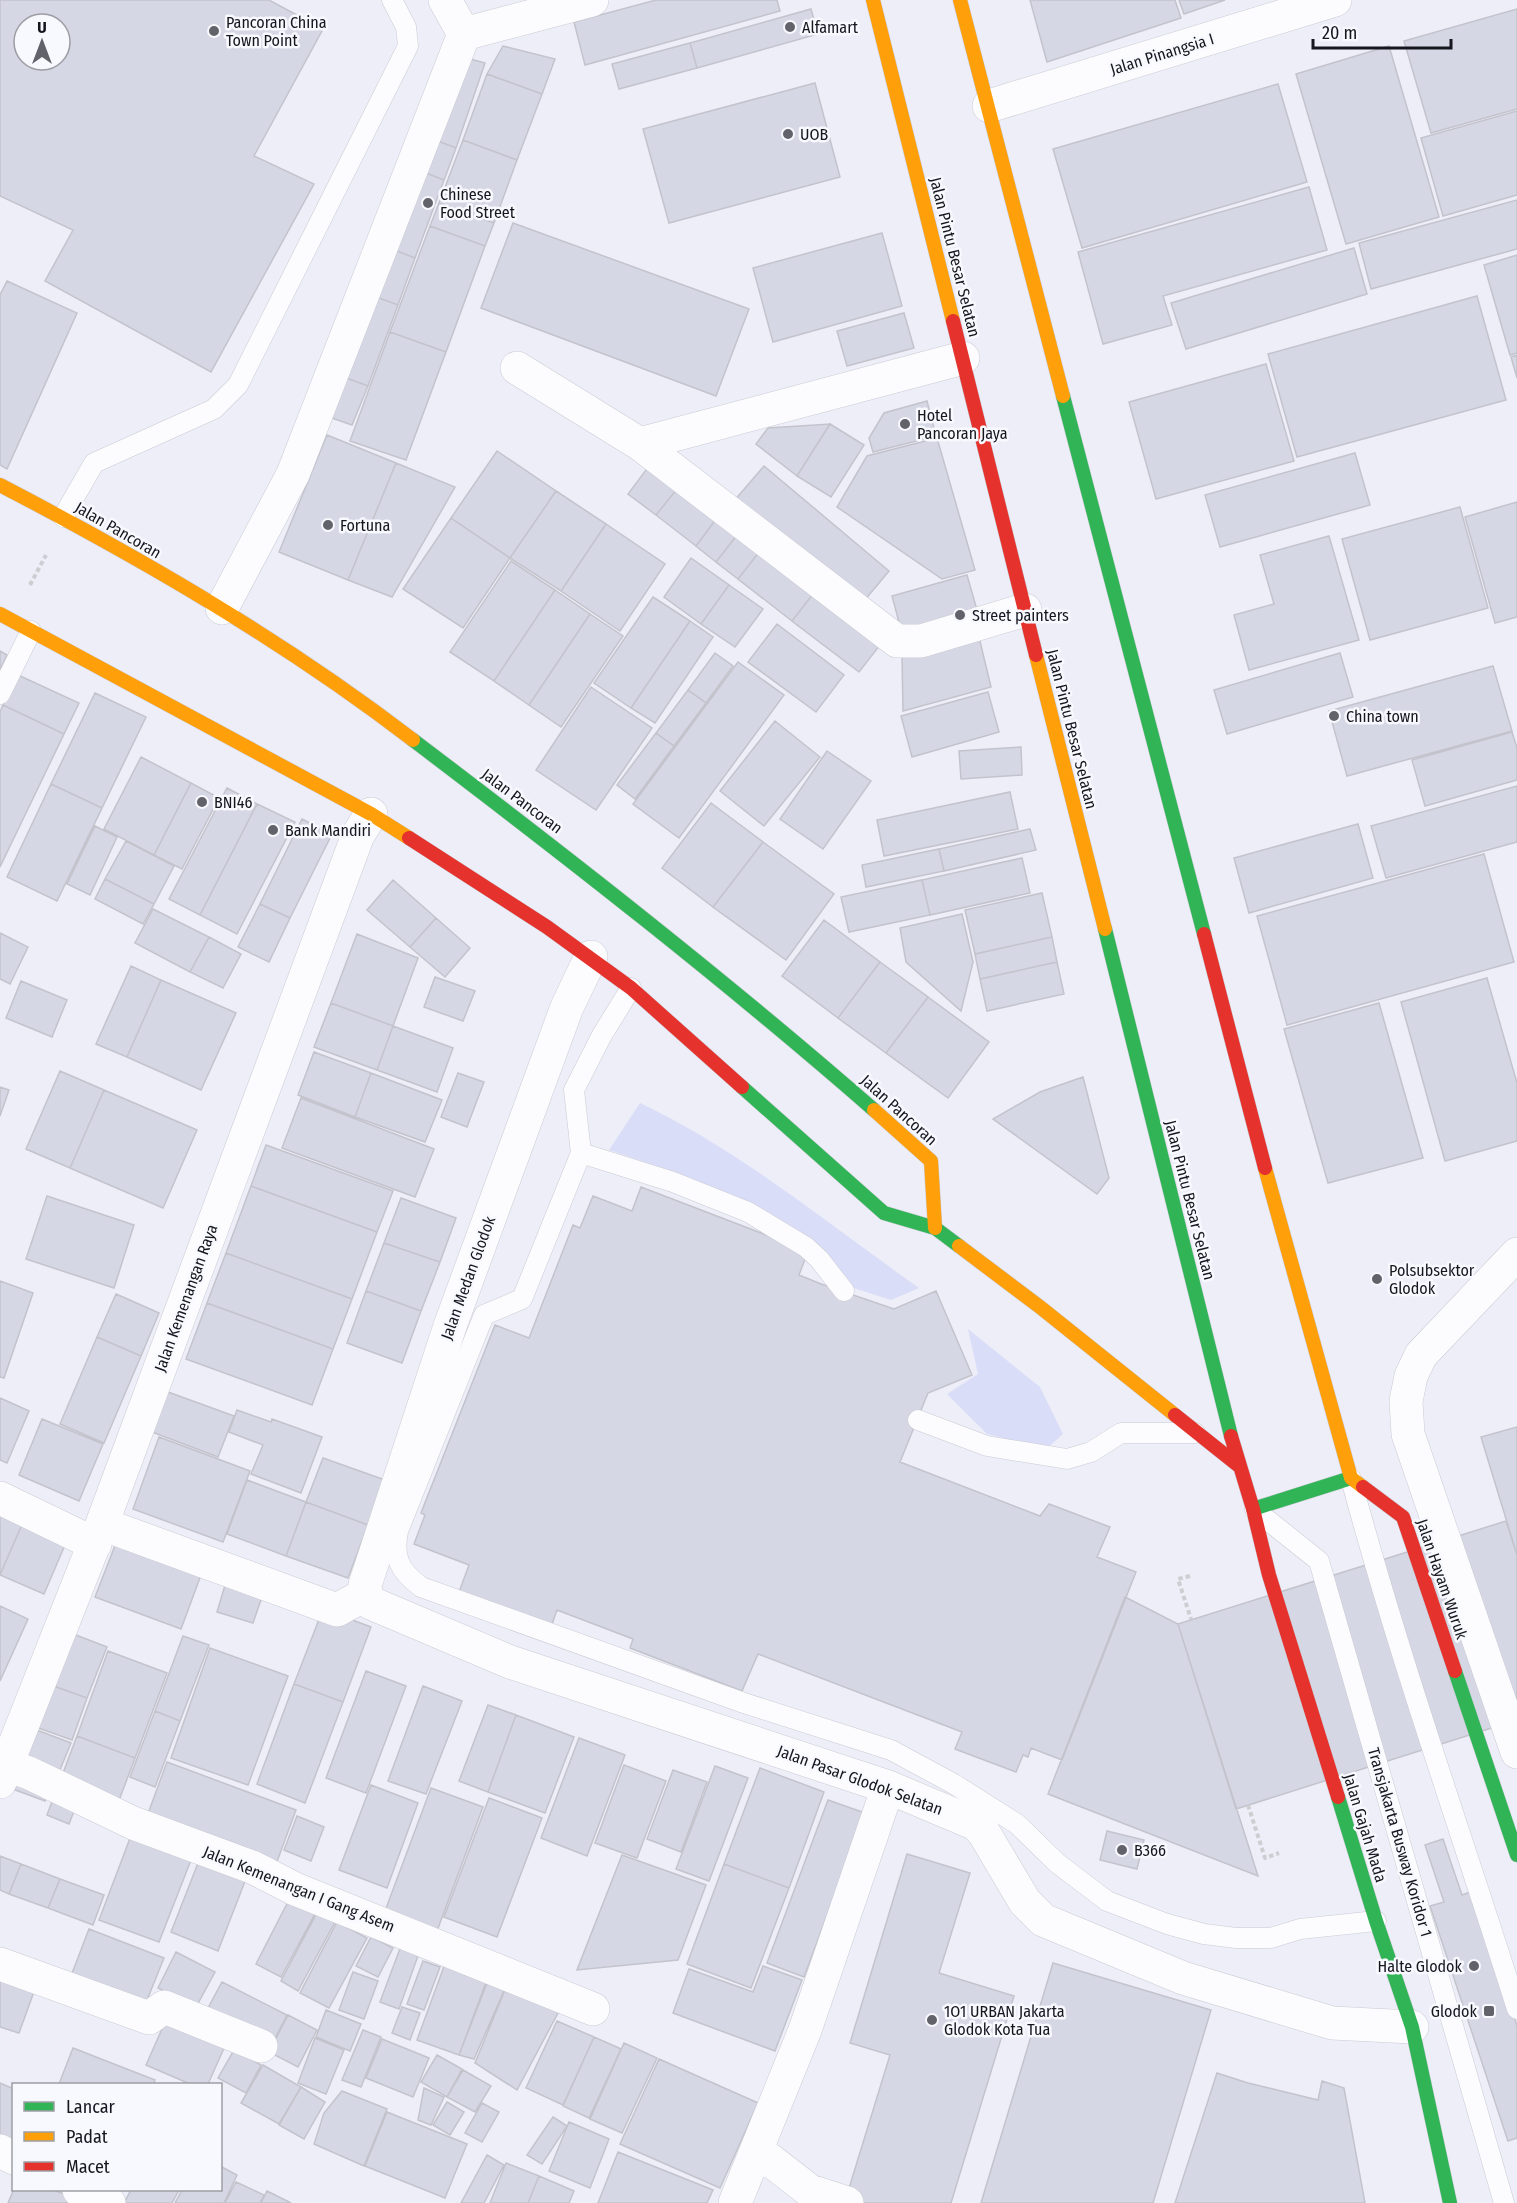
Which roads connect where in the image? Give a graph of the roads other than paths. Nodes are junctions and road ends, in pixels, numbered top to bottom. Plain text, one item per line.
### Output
1 (392, 0) edge
2 (445, 0) edge
3 (592, 0) edge
4 (873, 0) edge
5 (960, 0) edge
6 (1335, 0) edge
7 (464, 34) junction
8 (989, 106) junction
9 (963, 358) junction
10 (517, 368) dead end
11 (640, 444) junction
12 (0, 484) edge
13 (63, 517) junction
14 (222, 609) junction
15 (1025, 610) junction
16 (0, 614) edge
17 (31, 630) junction
18 (0, 694) edge
19 (370, 814) junction
20 (591, 957) junction
21 (631, 988) junction
22 (581, 1153) junction
23 (935, 1228) junction
24 (1517, 1254) edge
25 (844, 1291) dead end
26 (918, 1420) dead end
27 (1196, 1433) junction
28 (1239, 1466) junction
29 (1350, 1478) junction
30 (0, 1498) edge
31 (1253, 1509) junction
32 (98, 1534) junction
33 (369, 1599) junction
34 (1517, 1752) edge
35 (3, 1774) edge
36 (888, 1787) junction
37 (1517, 1855) edge
38 (1376, 1921) junction
39 (0, 1964) edge
40 (592, 2009) dead end
41 (1517, 2009) edge
42 (1412, 2027) junction
43 (261, 2046) dead end
44 (757, 2150) junction
45 (80, 2191) edge
46 (109, 2203) edge
47 (735, 2203) edge
48 (847, 2203) edge
49 (1450, 2203) edge
50 (1504, 2203) edge

1 - 13 lane
2 - 7 street
3 - 7 street
4 - 9 main road, Jalan Pintu Besar Selatan
5 - 8 main road
6 - 8 street, Jalan Pinangsia I
7 - 14 street
8 - 29 main road
9 - 11 street
9 - 15 main road, Jalan Pintu Besar Selatan
10 - 11 street
11 - 15 street
12 - 13 main road, Jalan Pancoran
13 - 14 main road, Jalan Pancoran
14 - 23 main road, Jalan Pancoran
15 - 28 main road, Jalan Pintu Besar Selatan
16 - 17 main road
17 - 18 lane
17 - 19 main road
19 - 20 main road
19 - 32 street, Jalan Kemenangan Raya
20 - 21 main road
20 - 33 street, Jalan Medan Glodok
21 - 22 lane
21 - 23 main road
22 - 25 lane
22 - 38 lane
23 - 27 main road
24 - 34 street
26 - 27 lane
27 - 28 main road
28 - 31 main road, Jalan Gajah Mada
29 - 31 main road
29 - 37 main road, Jalan Hayam Wuruk
29 - 41 lane
30 - 32 street
31 - 38 main road, Jalan Gajah Mada
31 - 50 lane, Transjakarta Busway Koridor 1
32 - 33 street
32 - 35 street, Jalan Kemenangan Raya
33 - 36 street, Jalan Pasar Glodok Selatan
35 - 40 street, Jalan Kemenangan I Gang Asem
36 - 42 street, Jalan Pasar Glodok Selatan
36 - 44 street
38 - 42 main road, Jalan Gajah Mada
39 - 43 street
42 - 49 main road, Jalan Gajah Mada
44 - 47 street
44 - 48 street
45 - 46 street

